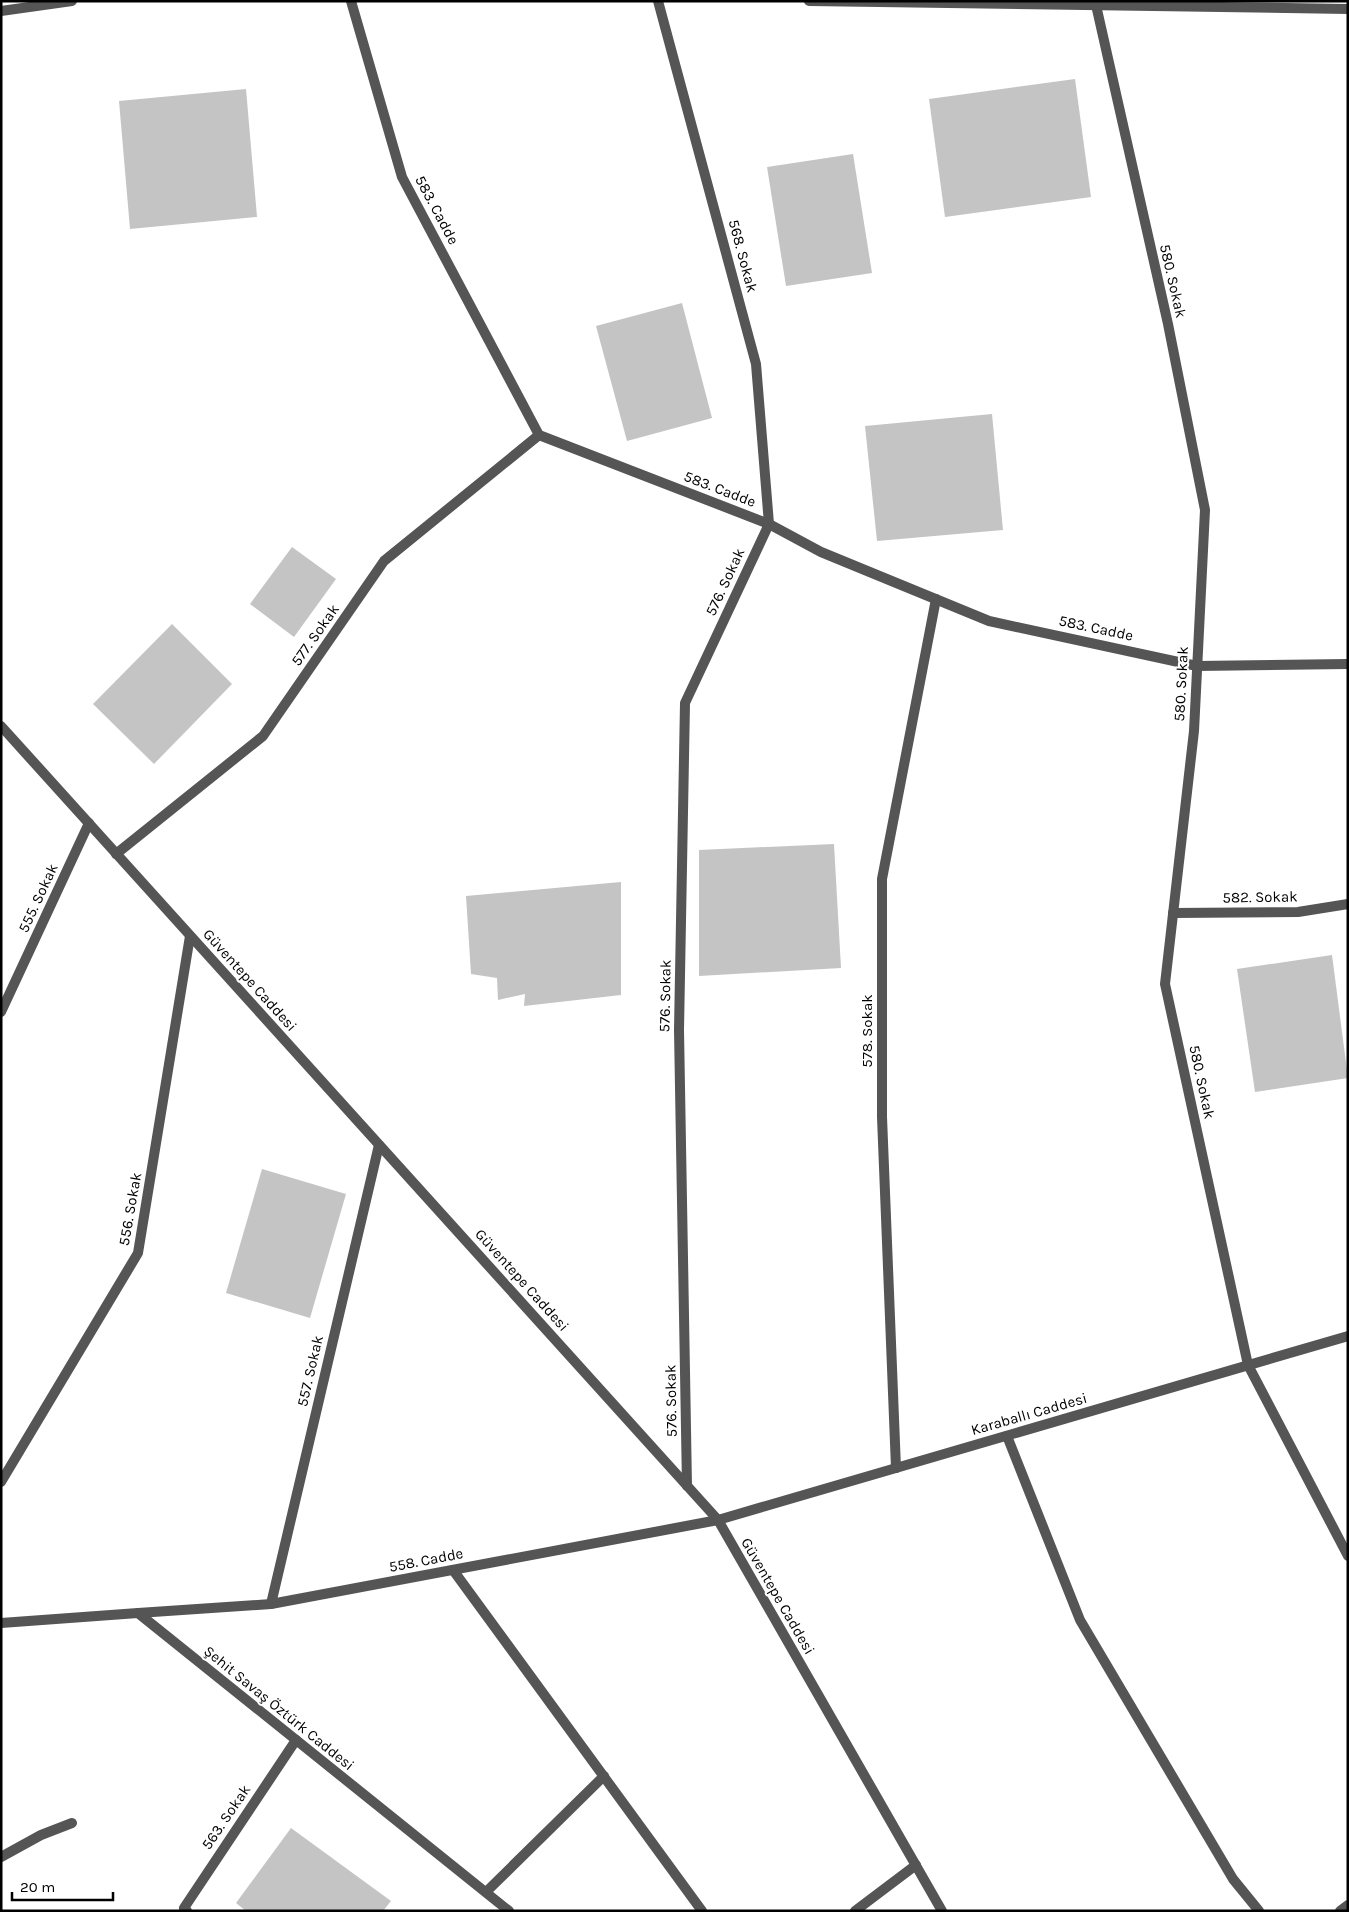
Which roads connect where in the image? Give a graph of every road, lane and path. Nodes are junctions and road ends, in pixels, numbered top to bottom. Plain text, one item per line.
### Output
1 (72, 1) edge
2 (351, 1) edge
3 (658, 1) edge
4 (809, 1) edge
5 (1096, 5) junction
6 (1348, 9) edge
7 (1, 11) edge
8 (540, 435) junction
9 (769, 524) junction
10 (936, 599) junction
11 (1348, 664) edge
12 (1197, 666) junction
13 (1, 726) edge
14 (89, 823) junction
15 (116, 854) junction
16 (1348, 904) edge
17 (1173, 913) junction
18 (190, 936) junction
19 (1, 1012) edge
20 (379, 1145) junction
21 (1348, 1336) edge
22 (1248, 1365) junction
23 (1007, 1436) junction
24 (896, 1468) junction
25 (1, 1482) edge
26 (687, 1486) junction
27 (718, 1520) junction
28 (1348, 1556) edge
29 (453, 1570) junction
30 (271, 1604) junction
31 (138, 1613) junction
32 (1, 1623) edge
33 (296, 1740) junction
34 (604, 1776) junction
35 (72, 1822) dead end
36 (1, 1857) edge
37 (916, 1865) junction
38 (486, 1892) junction
39 (1348, 1905) edge
40 (187, 1911) edge
41 (509, 1911) edge
42 (702, 1911) edge
43 (855, 1911) edge
44 (942, 1911) edge
45 (1260, 1911) edge
46 (1340, 1911) edge

1 - 7 street
2 - 8 street, 583. Cadde
3 - 9 street, 568. Sokak
4 - 5 street
5 - 6 street
5 - 12 street, 580. Sokak
8 - 9 street, 583. Cadde
8 - 15 street, 577. Sokak
9 - 10 street, 583. Cadde
9 - 26 street, 576. Sokak
10 - 12 street, 583. Cadde
10 - 24 street, 578. Sokak
11 - 12 street, 583. Cadde
12 - 17 street, 580. Sokak
13 - 14 street, Güventepe Caddesi
14 - 15 street, Güventepe Caddesi
14 - 19 street, 555. Sokak
15 - 18 street, Güventepe Caddesi
16 - 17 street, 582. Sokak
17 - 22 street, 580. Sokak
18 - 20 street, Güventepe Caddesi
18 - 25 street, 556. Sokak
20 - 26 street, Güventepe Caddesi
20 - 30 street, 557. Sokak
21 - 22 street, Karaballı Caddesi
22 - 23 street, Karaballı Caddesi
22 - 28 street, 580. Sokak
23 - 24 street, Karaballı Caddesi
23 - 45 street
24 - 27 street, Karaballı Caddesi
26 - 27 street, Güventepe Caddesi
27 - 29 street, 558. Cadde
27 - 37 street, Güventepe Caddesi
29 - 30 street, 558. Cadde
29 - 34 street
30 - 31 street, 558. Cadde
31 - 32 street
31 - 33 street, Şehit Savaş Öztürk Caddesi
33 - 38 street, Şehit Savaş Öztürk Caddesi
33 - 40 street, 563. Sokak
34 - 38 street
34 - 42 street
35 - 36 street
37 - 43 street
37 - 44 street, Güventepe Caddesi
38 - 41 street, Şehit Savaş Öztürk Caddesi
39 - 46 street

